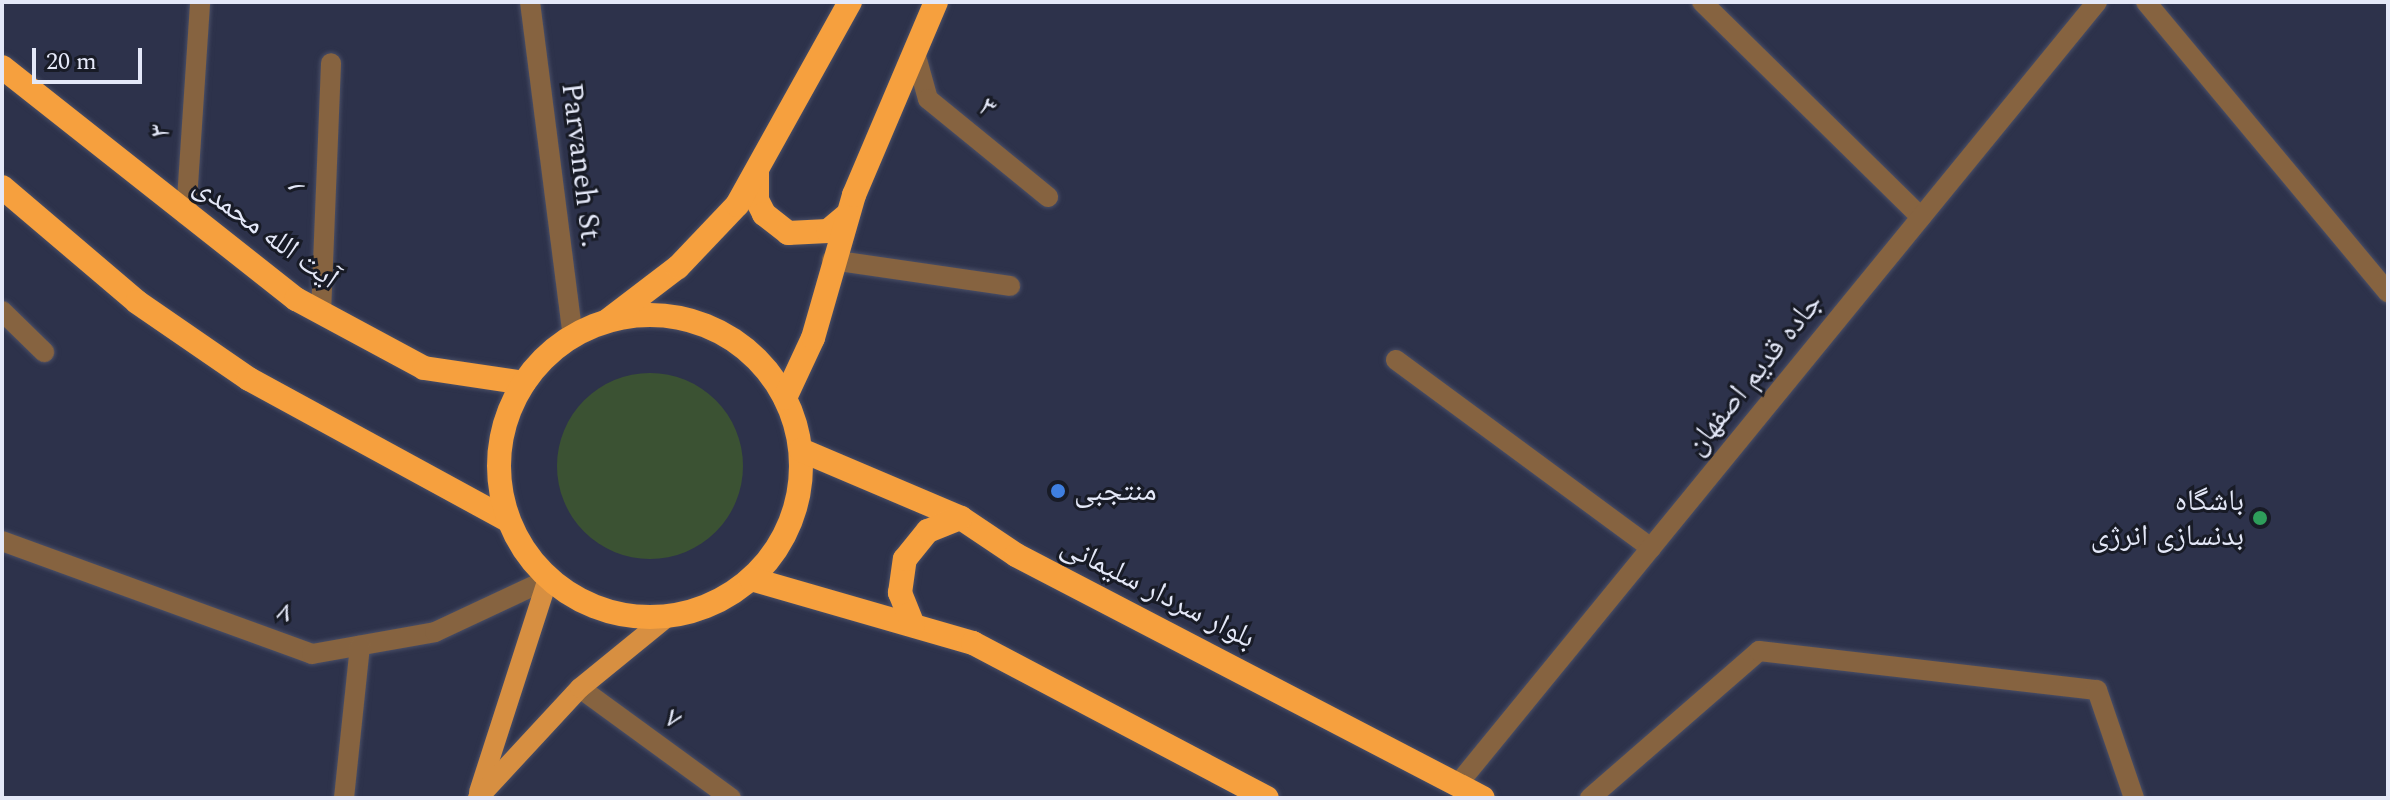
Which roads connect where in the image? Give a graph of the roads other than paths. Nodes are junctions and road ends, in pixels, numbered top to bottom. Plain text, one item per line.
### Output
1 (200, 2) edge
2 (530, 2) edge
3 (936, 2) edge
4 (1702, 2) edge
5 (2097, 2) edge
6 (2146, 2) edge
7 (847, 9) edge
8 (914, 49) junction
9 (331, 63) dead end
10 (2, 67) edge
11 (757, 170) junction
12 (2, 187) edge
13 (1048, 197) dead end
14 (848, 214) junction
15 (186, 215) junction
16 (1921, 217) junction
17 (832, 260) junction
18 (1010, 286) dead end
19 (2388, 292) edge
20 (2, 311) edge
21 (321, 313) junction
22 (605, 322) junction
23 (573, 336) junction
24 (44, 352) dead end
25 (1396, 360) dead end
26 (524, 383) junction
27 (785, 398) junction
28 (801, 450) junction
29 (961, 518) junction
30 (508, 520) junction
31 (2, 541) edge
32 (1651, 548) junction
33 (548, 579) junction
34 (751, 579) junction
35 (667, 617) junction
36 (913, 625) junction
37 (360, 646) junction
38 (580, 688) junction
39 (1458, 784) junction
40 (344, 798) edge
41 (478, 798) edge
42 (731, 798) edge
43 (1267, 798) edge
44 (1483, 798) edge
45 (1590, 798) edge
46 (2134, 798) edge

1 - 15 street, ۳
2 - 23 street, Parvaneh St.
3 - 8 highway
4 - 16 street
5 - 16 street, جاده قدیم اصفهان
6 - 19 street
7 - 11 highway
8 - 13 street, ۳
8 - 14 highway
9 - 21 street, ۱
10 - 15 highway, آیت الله محمدی
11 - 14 highway
11 - 22 highway
12 - 30 highway
14 - 17 highway
15 - 21 highway, آیت الله محمدی
16 - 32 street, جاده قدیم اصفهان
17 - 18 street
17 - 27 highway
20 - 24 street
21 - 26 highway, آیت الله محمدی
22 - 23 highway
22 - 27 highway
23 - 26 highway
25 - 32 street
26 - 30 highway
27 - 28 highway
28 - 29 highway, بلوار سردار سلیمانی
28 - 34 highway
29 - 36 highway
29 - 39 highway, بلوار سردار سلیمانی
30 - 33 highway
31 - 37 street, ۸
32 - 39 street, جاده قدیم اصفهان
33 - 35 highway
33 - 37 street, ۸
33 - 41 main road
34 - 35 highway
34 - 36 highway
35 - 38 main road
36 - 43 highway
37 - 40 street
38 - 41 main road
38 - 42 street, ۷
39 - 44 highway, بلوار سردار سلیمانی
45 - 46 street

